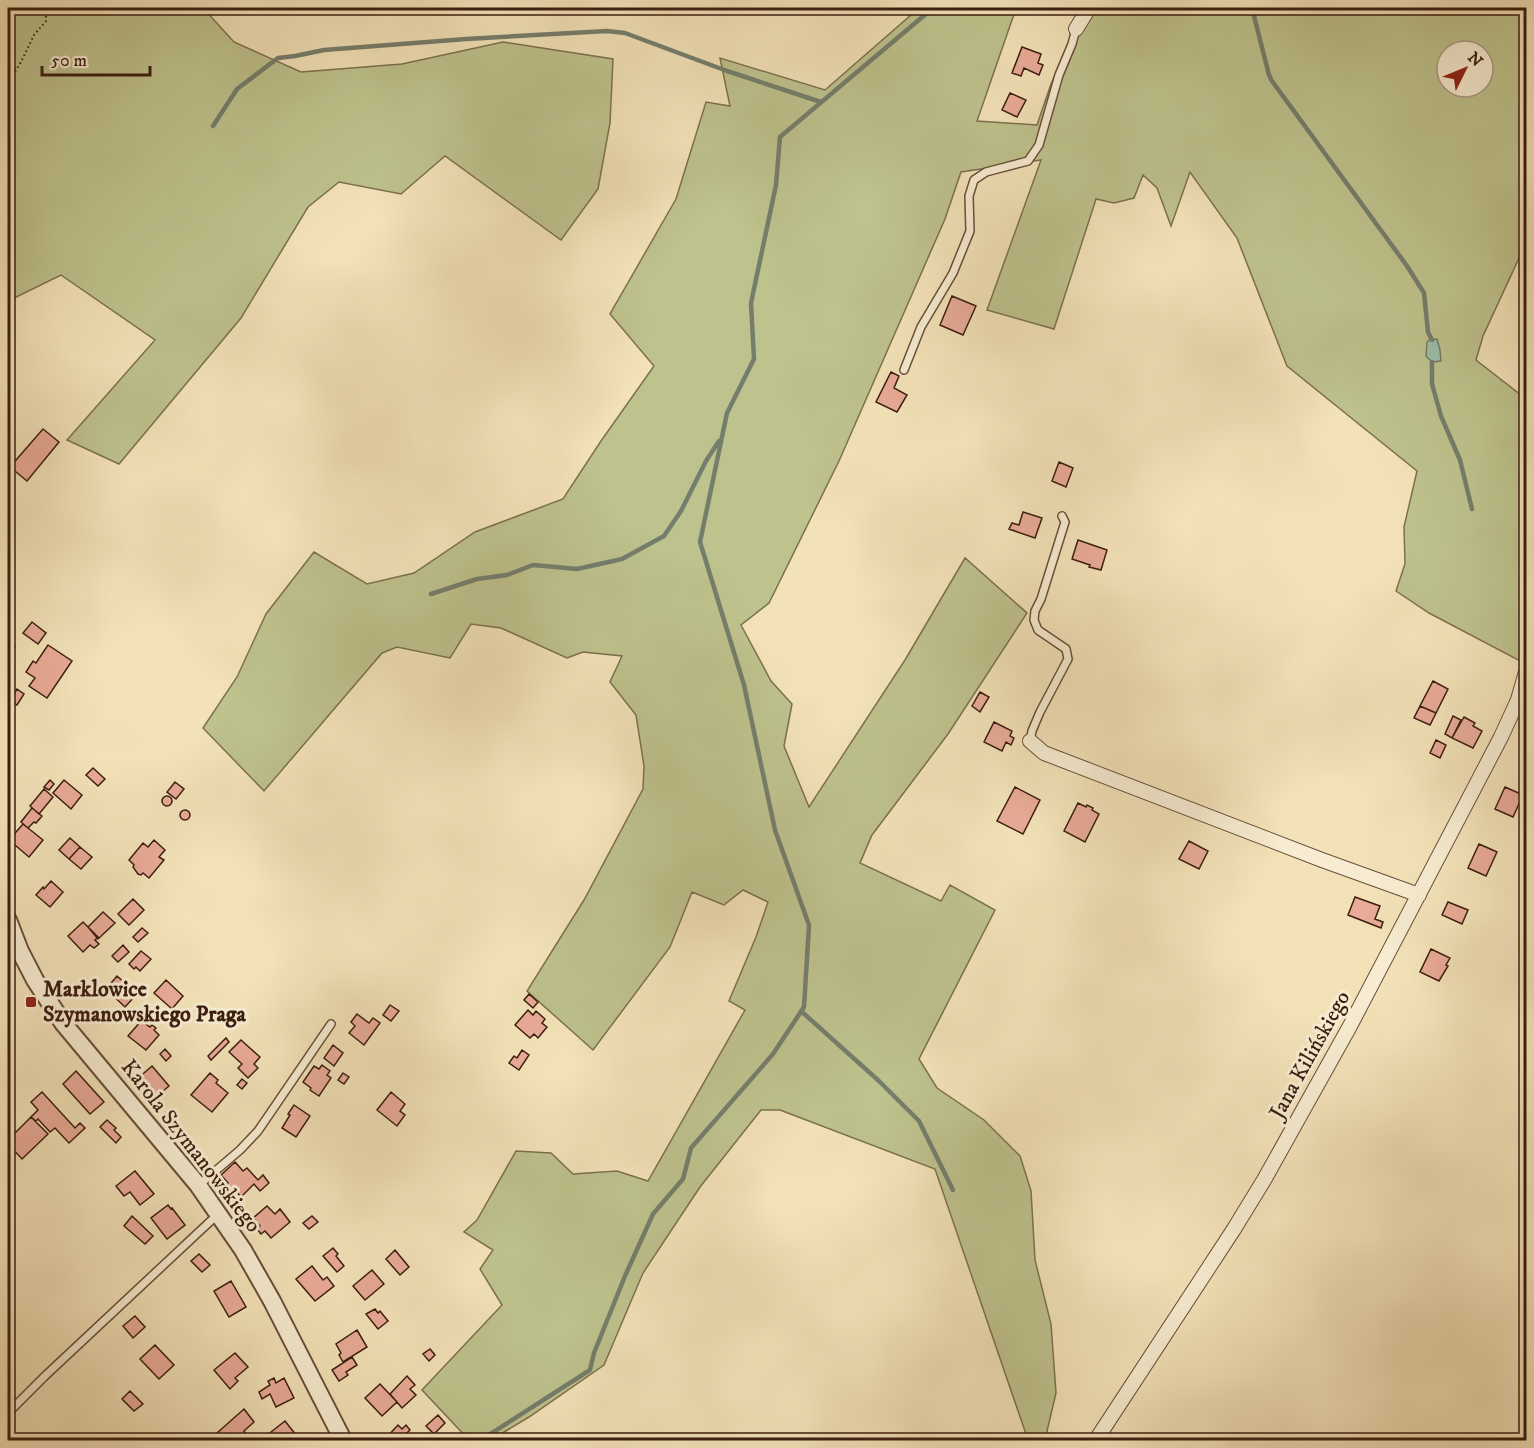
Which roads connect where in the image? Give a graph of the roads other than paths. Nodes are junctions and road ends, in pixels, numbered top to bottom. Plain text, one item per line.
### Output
1 (1089, 8) edge
2 (1076, 29) joint
3 (904, 370) dead end
4 (1062, 516) dead end
5 (1527, 672) edge
6 (1030, 741) joint
7 (1419, 895) junction
8 (8, 920) edge
9 (331, 1024) dead end
10 (198, 1185) junction
11 (218, 1213) junction
12 (8, 1413) edge
13 (343, 1440) edge
14 (1096, 1440) edge

1 - 2 street
2 - 3 lane
4 - 6 lane
5 - 7 street, Jana Kilińskiego
6 - 7 street
7 - 14 street, Jana Kilińskiego
8 - 10 street, Karola Szymanowskiego
9 - 10 lane
10 - 11 street, Karola Szymanowskiego
11 - 12 lane
11 - 13 street, Karola Szymanowskiego

